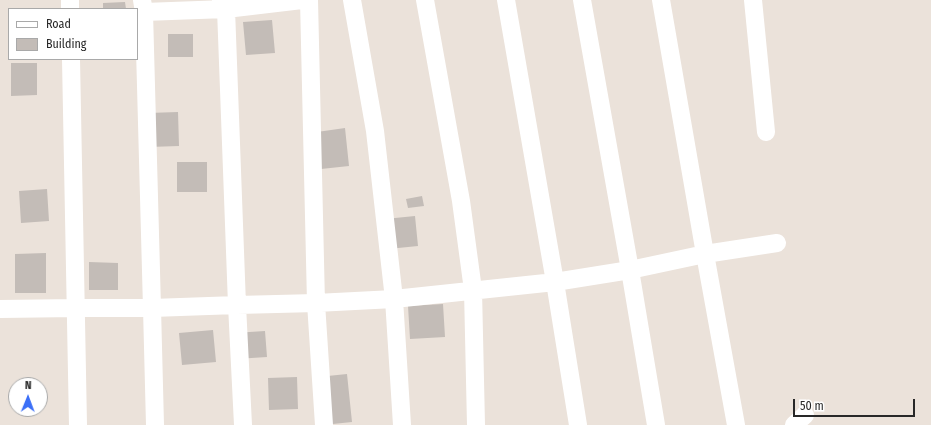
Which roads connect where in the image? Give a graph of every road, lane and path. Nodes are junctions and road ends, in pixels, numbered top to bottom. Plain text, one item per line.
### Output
1 (302, 0) edge
2 (310, 0) edge
3 (352, 0) edge
4 (425, 0) edge
5 (506, 0) edge
6 (582, 0) edge
7 (662, 0) edge
8 (753, 0) edge
9 (223, 5) edge
10 (143, 6) edge
11 (71, 60) edge
12 (766, 132) dead end
13 (777, 243) dead end
14 (705, 254) junction
15 (630, 270) junction
16 (555, 282) junction
17 (473, 290) junction
18 (394, 299) junction
19 (316, 303) junction
20 (237, 305) junction
21 (76, 308) junction
22 (152, 308) junction
23 (0, 309) edge
24 (78, 425) edge
25 (155, 425) edge
26 (243, 425) edge
27 (324, 425) edge
28 (402, 425) edge
29 (476, 425) edge
30 (578, 425) edge
31 (656, 425) edge
32 (736, 425) edge

1 - 9 street
2 - 19 street
3 - 18 street
4 - 17 street
5 - 16 street
6 - 15 street
7 - 14 street
8 - 12 street
9 - 10 street
9 - 20 street
10 - 22 street
11 - 21 street
13 - 14 street
14 - 15 street
14 - 32 street
15 - 16 street
15 - 31 street
16 - 17 street
16 - 30 street
17 - 18 street
17 - 29 street
18 - 19 street
18 - 28 street
19 - 20 street
19 - 27 street
20 - 22 street
20 - 26 street
21 - 22 street
21 - 23 street
21 - 24 street
22 - 25 street

